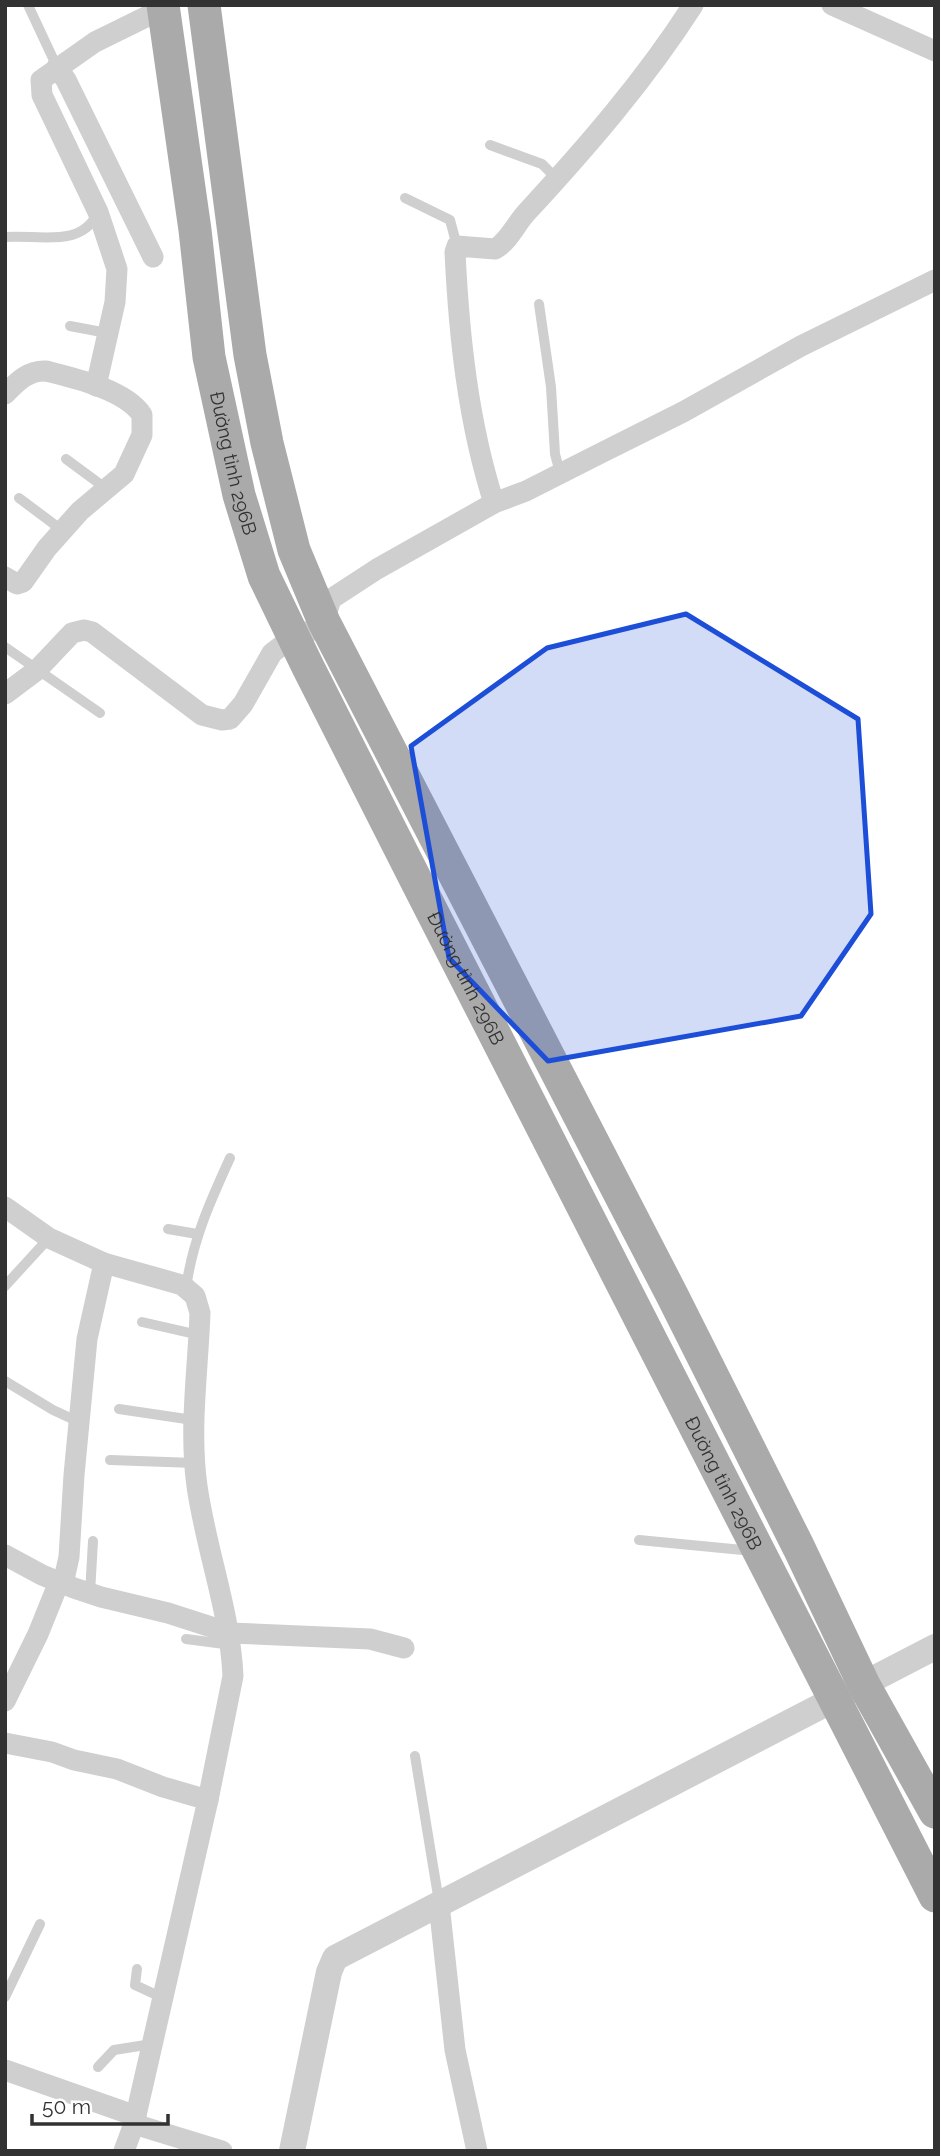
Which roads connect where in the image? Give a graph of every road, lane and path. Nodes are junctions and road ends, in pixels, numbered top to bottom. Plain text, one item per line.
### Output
1 (28, 5) edge
2 (204, 5) edge
3 (694, 5) edge
4 (832, 5) edge
5 (164, 6) edge
6 (935, 51) edge
7 (57, 67) junction
8 (490, 145) dead end
9 (558, 180) junction
10 (405, 198) dead end
11 (98, 212) junction
12 (5, 237) edge
13 (457, 246) junction
14 (153, 257) dead end
15 (935, 280) edge
16 (539, 304) dead end
17 (70, 326) dead end
18 (107, 334) junction
19 (96, 386) junction
20 (5, 394) edge
21 (65, 460) dead end
22 (560, 473) junction
23 (108, 490) junction
24 (19, 498) dead end
25 (494, 503) junction
26 (63, 531) junction
27 (5, 577) edge
28 (324, 622) junction
29 (293, 637) junction
30 (5, 647) edge
31 (37, 670) junction
32 (5, 694) edge
33 (100, 713) dead end
34 (230, 1158) dead end
35 (5, 1207) edge
36 (169, 1229) dead end
37 (197, 1234) junction
38 (49, 1238) junction
39 (104, 1263) junction
40 (5, 1286) edge
41 (187, 1288) junction
42 (142, 1322) dead end
43 (199, 1335) junction
44 (5, 1381) edge
45 (119, 1409) dead end
46 (193, 1420) junction
47 (79, 1422) junction
48 (110, 1460) dead end
49 (195, 1464) junction
50 (639, 1540) dead end
51 (93, 1541) dead end
52 (759, 1551) junction
53 (5, 1555) edge
54 (61, 1583) junction
55 (90, 1593) junction
56 (186, 1639) dead end
57 (230, 1639) junction
58 (935, 1647) edge
59 (404, 1648) dead end
60 (8, 1689) edge
61 (849, 1691) junction
62 (5, 1743) edge
63 (415, 1756) dead end
64 (208, 1800) junction
65 (935, 1812) edge
66 (935, 1896) edge
67 (439, 1904) junction
68 (40, 1924) dead end
69 (138, 1969) dead end
70 (5, 1997) edge
71 (163, 1998) junction
72 (152, 2044) junction
73 (98, 2067) dead end
74 (5, 2070) edge
75 (135, 2120) junction
76 (124, 2151) edge
77 (222, 2151) edge
78 (292, 2151) edge
79 (477, 2151) edge

1 - 7 lane
2 - 28 main road, Đường tỉnh 296B
3 - 9 street
4 - 6 street
5 - 7 street
5 - 29 main road, Đường tỉnh 296B
7 - 11 street
7 - 14 street
8 - 9 lane
9 - 13 street
10 - 13 lane
11 - 12 lane
11 - 18 street
13 - 25 street
15 - 22 street
16 - 22 lane
17 - 18 lane
18 - 19 street
19 - 20 street
19 - 23 street
21 - 23 lane
22 - 25 street
23 - 26 street
24 - 26 lane
25 - 28 street
26 - 27 street
28 - 29 street
28 - 61 main road, Đường tỉnh 296B
29 - 31 street
29 - 52 main road, Đường tỉnh 296B
30 - 31 lane
31 - 32 street
31 - 33 lane
34 - 37 lane
35 - 38 street
36 - 37 lane
37 - 41 lane
38 - 39 street
38 - 40 lane
39 - 41 street
39 - 47 street
41 - 43 street
42 - 43 lane
43 - 46 street
44 - 47 lane
45 - 46 lane
46 - 49 street
47 - 54 street
48 - 49 lane
49 - 57 street
50 - 52 lane
51 - 55 lane
52 - 61 main road, Đường tỉnh 296B
53 - 54 street
54 - 55 street
54 - 60 street
55 - 57 street
56 - 57 lane
57 - 59 street
57 - 64 street
58 - 61 street
61 - 65 main road, Đường tỉnh 296B
61 - 66 main road, Đường tỉnh 296B
61 - 67 street
62 - 64 street
63 - 67 lane
64 - 71 street
67 - 78 street
67 - 79 street
68 - 70 lane
69 - 71 lane
71 - 72 street
72 - 73 lane
72 - 75 street
74 - 75 street
75 - 76 street
75 - 77 street

